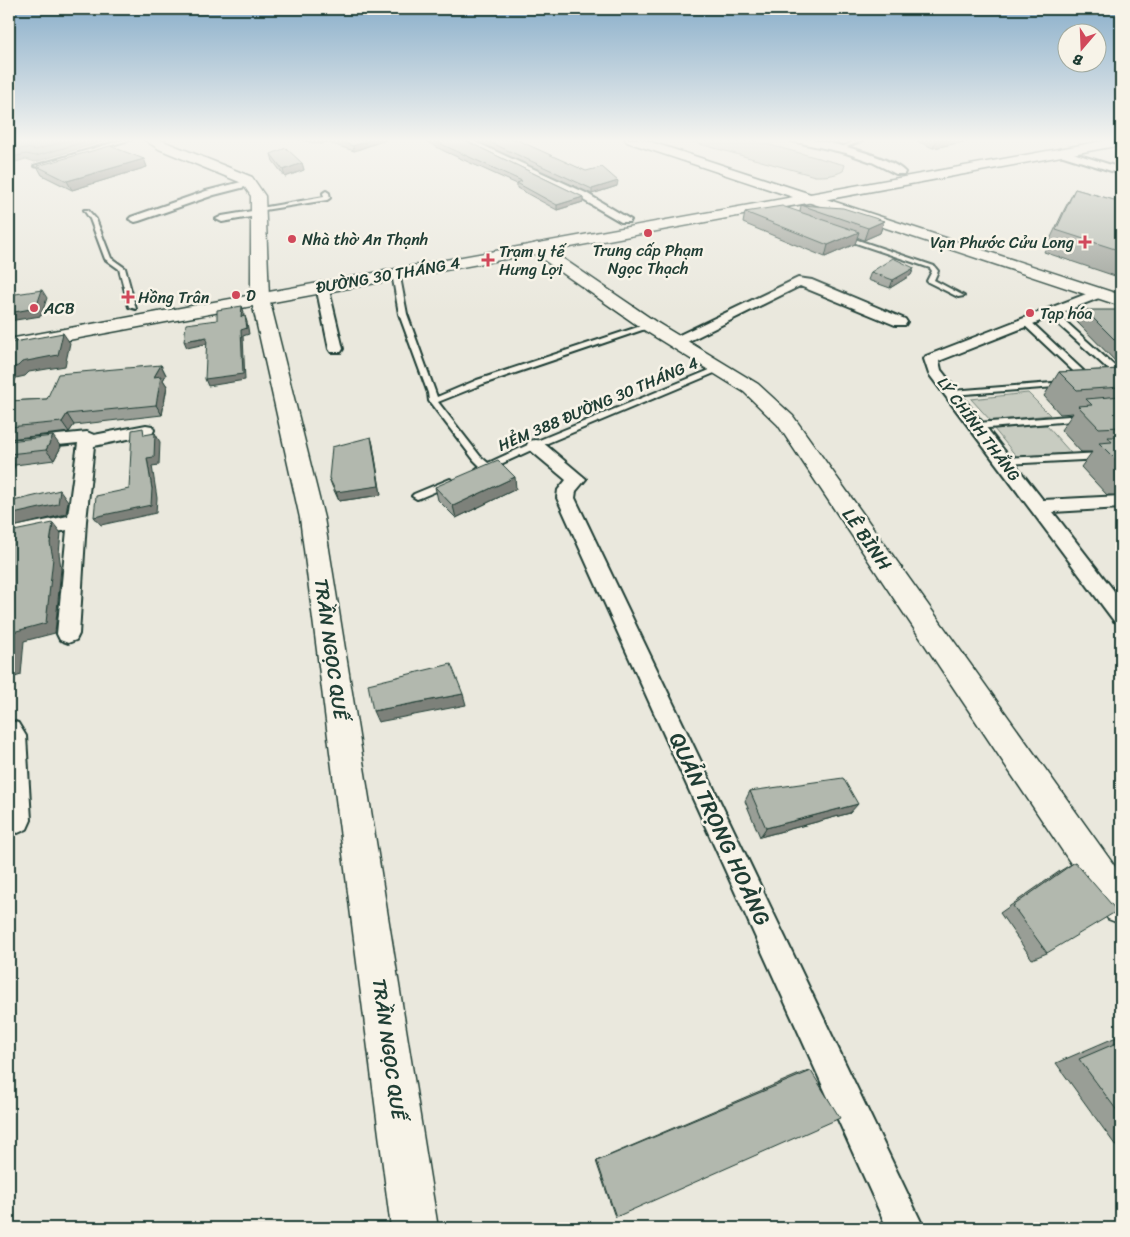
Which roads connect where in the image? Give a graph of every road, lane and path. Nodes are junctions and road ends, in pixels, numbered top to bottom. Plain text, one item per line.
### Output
1 (199, 197) edge
2 (258, 197) edge
3 (327, 197) edge
4 (582, 197) edge
5 (752, 197) edge
6 (793, 197) edge
7 (823, 197) edge
8 (838, 197) edge
9 (761, 206) junction
10 (86, 210) dead end
11 (258, 211) junction
12 (778, 213) edge
13 (136, 218) dead end
14 (222, 219) dead end
15 (625, 220) junction
16 (839, 235) edge
17 (537, 248) junction
18 (394, 274) junction
19 (322, 286) junction
20 (1121, 288) edge
21 (259, 291) junction
22 (1098, 293) junction
23 (960, 296) dead end
24 (1121, 301) edge
25 (133, 307) junction
26 (1050, 312) junction
27 (900, 322) dead end
28 (1026, 322) junction
29 (650, 326) junction
30 (9, 330) edge
31 (676, 342) junction
32 (9, 344) edge
33 (336, 350) dead end
34 (720, 369) junction
35 (1120, 380) edge
36 (952, 394) junction
37 (433, 401) junction
38 (1092, 417) edge
39 (977, 426) junction
40 (146, 430) dead end
41 (87, 442) junction
42 (9, 445) edge
43 (535, 445) junction
44 (1121, 455) edge
45 (1004, 461) junction
46 (487, 467) junction
47 (417, 496) dead end
48 (1121, 502) edge
49 (1039, 507) junction
50 (76, 521) junction
51 (9, 535) edge
52 (1120, 613) edge
53 (68, 634) dead end
54 (9, 731) edge
55 (18, 820) dead end
56 (1121, 906) edge
57 (415, 1228) edge
58 (906, 1228) edge

1 - 13 street
2 - 11 main road, TRẦN NGỌC QUẾ
3 - 11 lane
4 - 15 street
5 - 15 main road, ĐƯỜNG 30 THÁNG 4
6 - 9 main road, ĐƯỜNG 30 THÁNG 4
7 - 22 main road
8 - 20 main road
9 - 12 lane
9 - 17 main road, ĐƯỜNG 30 THÁNG 4
10 - 25 lane
11 - 14 street
11 - 21 main road, TRẦN NGỌC QUẾ
15 - 21 main road, ĐƯỜNG 30 THÁNG 4
16 - 23 lane
17 - 18 main road, ĐƯỜNG 30 THÁNG 4
17 - 29 main road, LÊ BÌNH
18 - 19 main road, ĐƯỜNG 30 THÁNG 4
18 - 37 lane, HẺM 388 ĐƯỜNG 30 THÁNG 4
19 - 21 main road, ĐƯỜNG 30 THÁNG 4
19 - 33 street
21 - 25 main road, ĐƯỜNG 30 THÁNG 4
21 - 32 main road, ĐƯỜNG 30 THÁNG 4
21 - 57 main road, TRẦN NGỌC QUẾ
22 - 24 main road
22 - 26 street, LÝ CHÍNH THẮNG
25 - 30 main road, ĐƯỜNG 30 THÁNG 4
26 - 28 street, LÝ CHÍNH THẮNG
26 - 35 lane
27 - 31 street
28 - 36 street, LÝ CHÍNH THẮNG
28 - 36 lane
29 - 31 main road, LÊ BÌNH
29 - 37 lane
31 - 34 main road, LÊ BÌNH
34 - 43 lane, HẺM 388 ĐƯỜNG 30 THÁNG 4
34 - 56 main road, LÊ BÌNH
36 - 39 street, LÝ CHÍNH THẮNG
37 - 46 lane, HẺM 388 ĐƯỜNG 30 THÁNG 4
38 - 39 lane
39 - 45 street, LÝ CHÍNH THẮNG
40 - 41 street
41 - 42 street
41 - 50 street
43 - 46 lane, HẺM 388 ĐƯỜNG 30 THÁNG 4
43 - 58 street, QUẢN TRỌNG HOÀNG
44 - 45 lane
45 - 49 street, LÝ CHÍNH THẮNG
46 - 47 lane, HẺM 388 ĐƯỜNG 30 THÁNG 4
48 - 49 street
49 - 52 street, LÝ CHÍNH THẮNG
50 - 51 street
50 - 53 street
54 - 55 street

